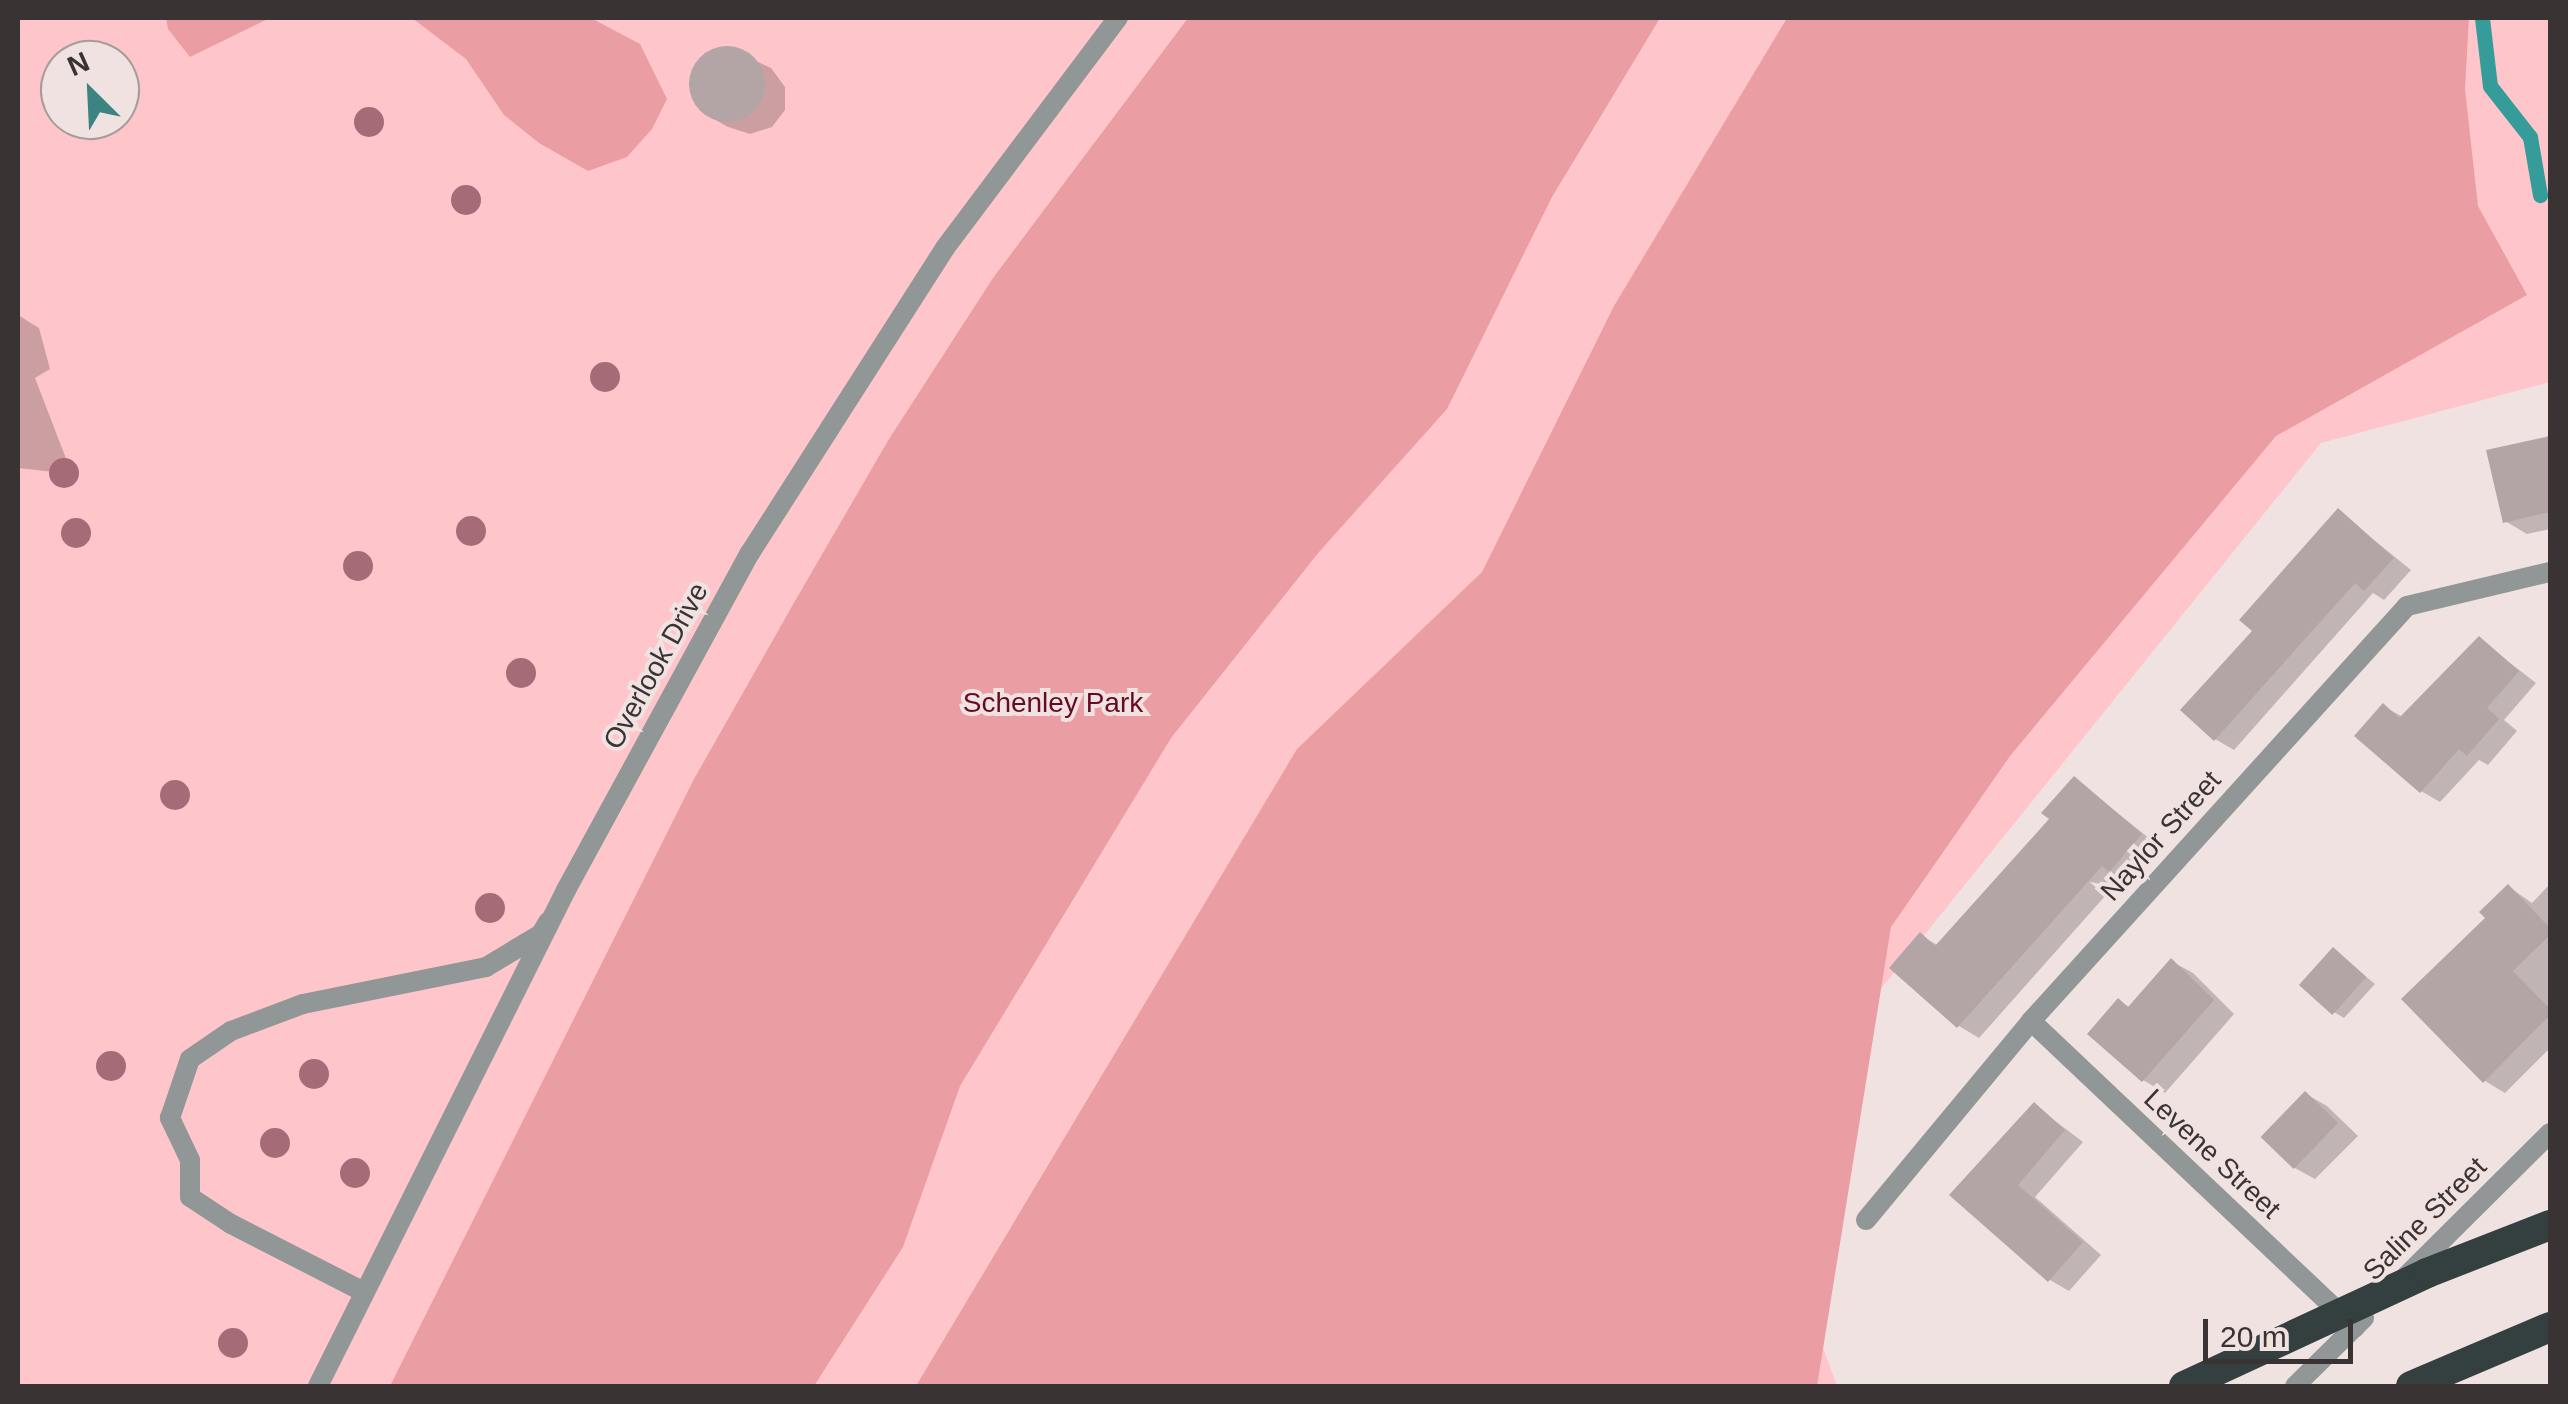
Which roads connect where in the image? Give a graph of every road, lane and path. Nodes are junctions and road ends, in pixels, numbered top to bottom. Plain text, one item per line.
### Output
1 (1118, 18) edge
2 (2550, 572) edge
3 (566, 890) junction
4 (2031, 1021) junction
5 (2550, 1133) edge
6 (1866, 1220) dead end
7 (2550, 1225) edge
8 (364, 1292) junction
9 (2355, 1326) junction
10 (2550, 1327) edge
11 (318, 1386) edge
12 (2184, 1386) edge
13 (2294, 1386) edge
14 (2411, 1386) edge

1 - 3 street, Overlook Drive
2 - 4 street, Naylor Street
3 - 8 street, Overlook Drive
3 - 8 street
4 - 6 street, Naylor Street
4 - 9 street, Levene Street
5 - 9 street, Saline Street
7 - 12 highway, bridge
8 - 11 street, Overlook Drive
9 - 13 street, Saline Street
10 - 14 highway

